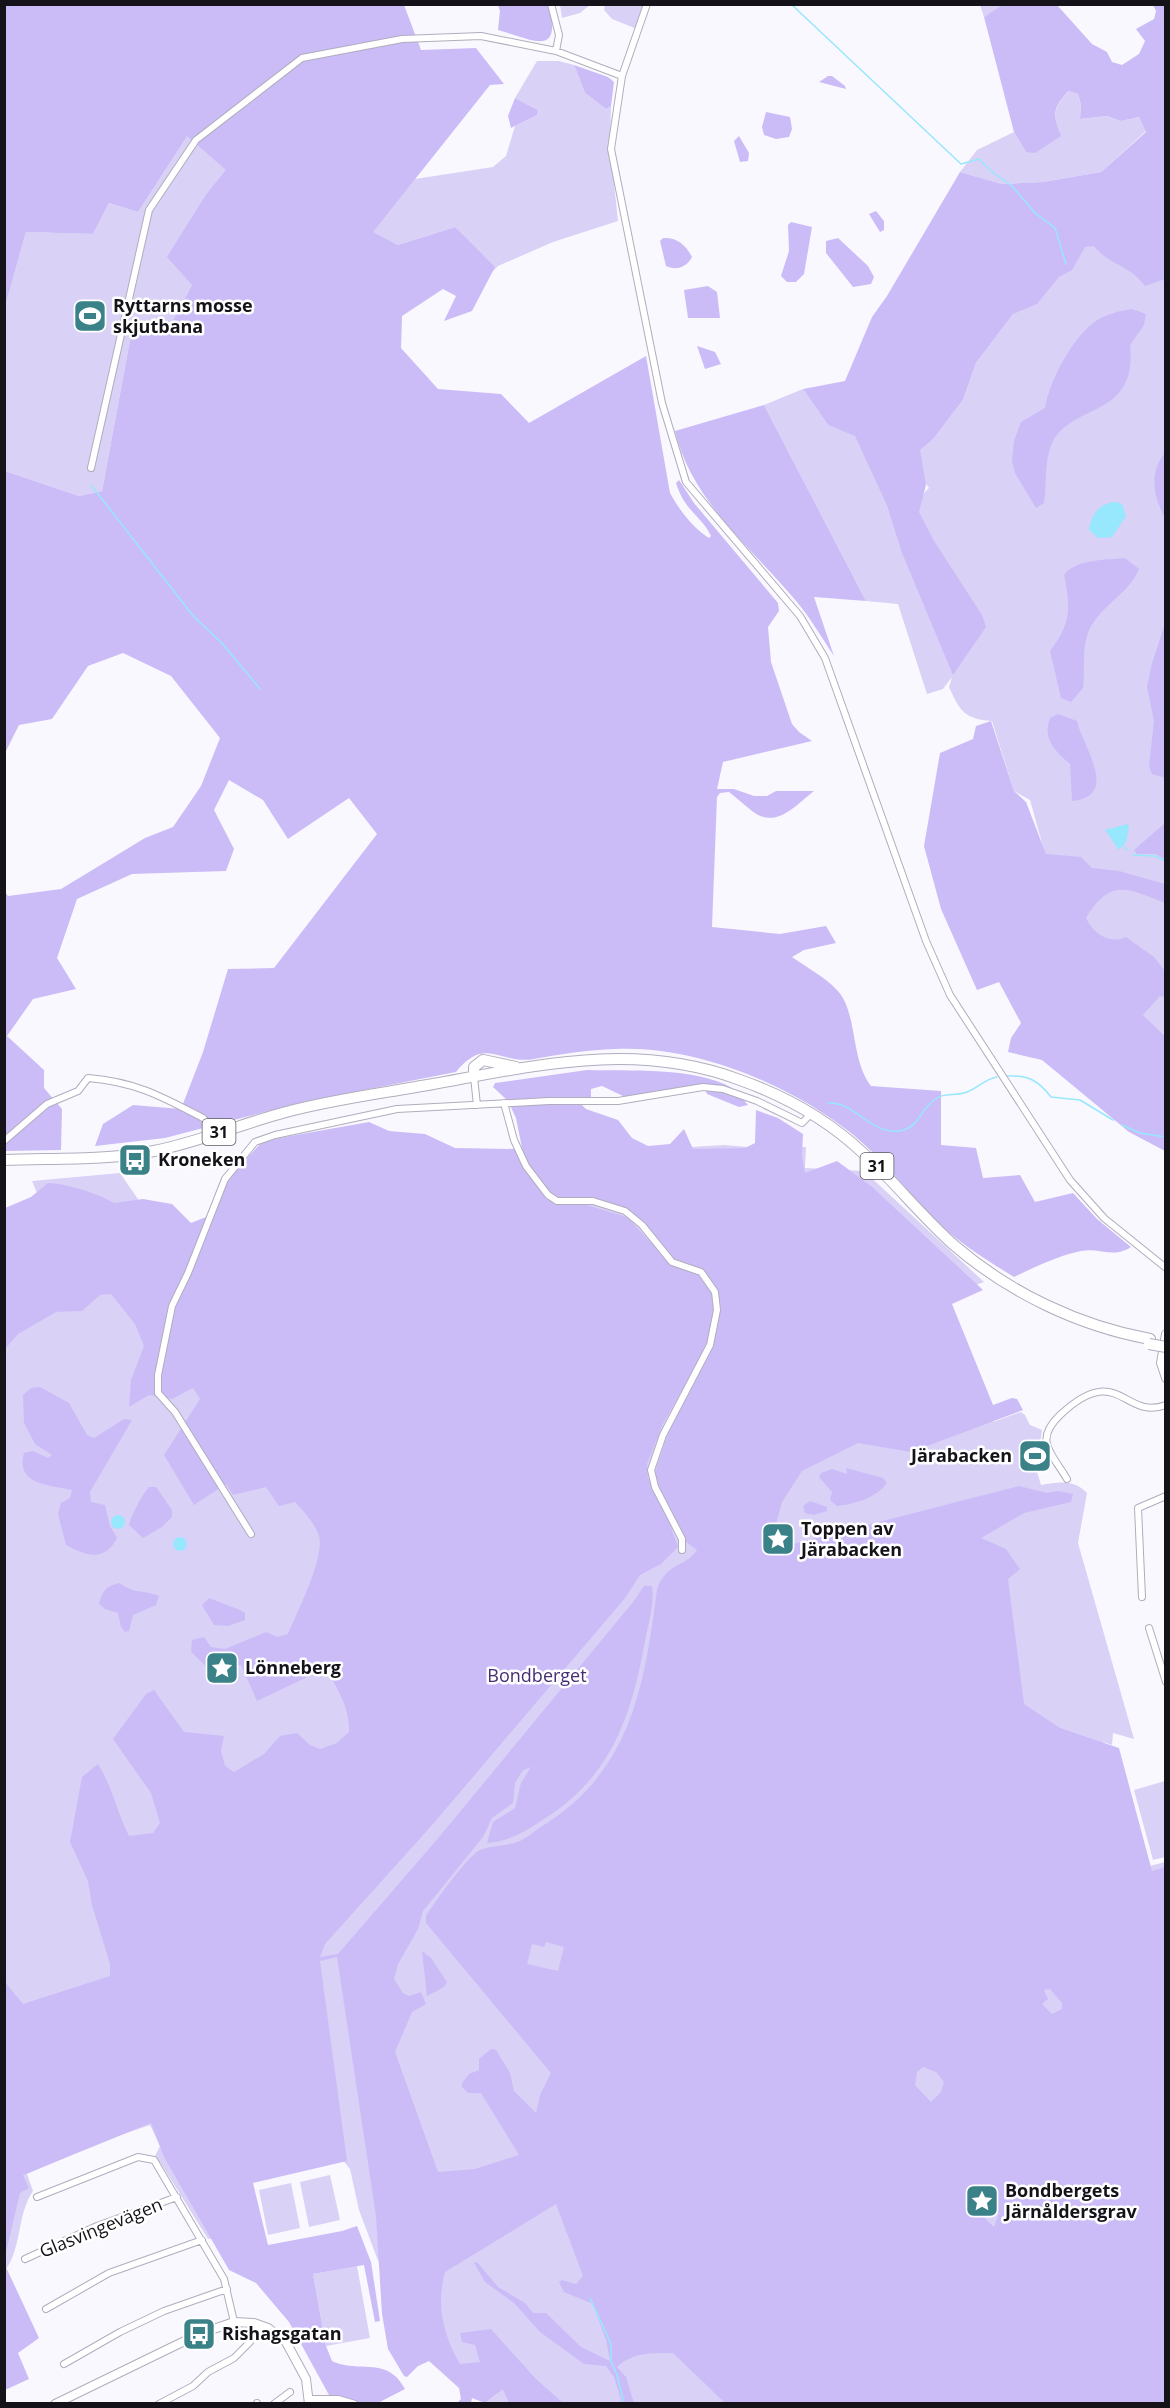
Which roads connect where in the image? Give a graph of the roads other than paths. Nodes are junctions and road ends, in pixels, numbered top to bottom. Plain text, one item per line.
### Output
1 (551, 4) edge
2 (647, 4) edge
3 (556, 51) junction
4 (622, 76) junction
5 (91, 468) dead end
6 (474, 1079) junction
7 (504, 1104) junction
8 (477, 1106) junction
9 (808, 1118) junction
10 (212, 1135) junction
11 (4, 1141) edge
12 (4, 1160) edge
13 (4, 1167) edge
14 (1166, 1268) edge
15 (1166, 1334) edge
16 (1150, 1342) junction
17 (1166, 1342) edge
18 (1166, 1347) edge
19 (1166, 1378) edge
20 (1166, 1405) edge
21 (1067, 1479) dead end
22 (1166, 1496) edge
23 (250, 1534) dead end
24 (682, 1550) dead end
25 (1142, 1597) dead end
26 (1149, 1628) dead end
27 (1166, 1682) edge
28 (37, 2197) dead end
29 (177, 2197) junction
30 (202, 2240) junction
31 (25, 2259) dead end
32 (227, 2289) junction
33 (46, 2309) dead end
34 (234, 2322) junction
35 (250, 2342) dead end
36 (64, 2364) dead end
37 (290, 2392) dead end
38 (309, 2401) edge
39 (55, 2403) edge
40 (159, 2403) edge
41 (274, 2403) edge
42 (355, 2403) edge

1 - 3 street
2 - 4 street
3 - 4 street
3 - 5 street
4 - 14 street
6 - 8 street
6 - 9 highway, 31
6 - 10 highway, 31
6 - 13 highway, 31
6 - 16 highway, 31
7 - 8 street
7 - 9 street
7 - 24 street
8 - 23 street
9 - 16 highway, 31
10 - 11 street
10 - 12 highway, 31
15 - 19 street
16 - 17 highway, 31
16 - 18 highway, 31, bridge
20 - 21 street
22 - 25 street
26 - 27 street
28 - 29 street
29 - 30 street
29 - 31 street, Glasvingevägen
30 - 32 street
30 - 33 street
32 - 34 street
32 - 36 street
34 - 38 street
34 - 39 street
35 - 40 street
37 - 41 street
38 - 42 street

